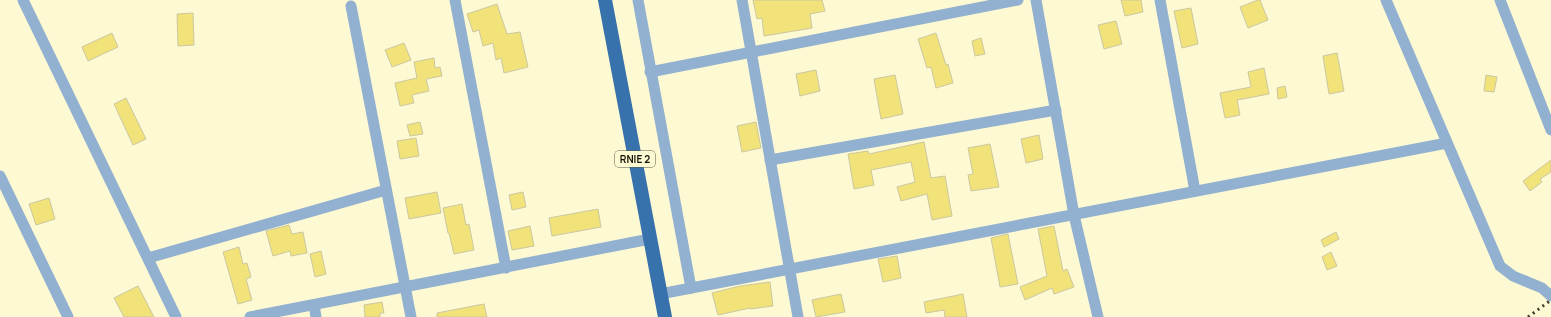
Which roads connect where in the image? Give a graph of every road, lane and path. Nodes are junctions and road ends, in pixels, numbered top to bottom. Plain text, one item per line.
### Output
1 (23, 0) edge
2 (455, 0) edge
3 (605, 0) edge
4 (638, 0) edge
5 (742, 0) edge
6 (1018, 0) edge
7 (1036, 0) edge
8 (1160, 0) edge
9 (1386, 0) edge
10 (1500, 0) edge
11 (351, 6) dead end
12 (751, 52) junction
13 (650, 72) junction
14 (1056, 110) junction
15 (1551, 130) edge
16 (1447, 143) junction
17 (770, 160) junction
18 (0, 176) edge
19 (386, 190) junction
20 (1196, 191) junction
21 (1074, 215) junction
22 (650, 239) junction
23 (148, 258) junction
24 (506, 268) junction
25 (790, 269) junction
26 (405, 287) junction
27 (691, 288) junction
28 (660, 294) junction
29 (1551, 296) edge
30 (314, 305) junction
31 (68, 317) edge
32 (176, 317) edge
33 (250, 317) edge
34 (316, 317) edge
35 (411, 317) edge
36 (665, 317) edge
37 (798, 317) edge
38 (1098, 317) edge

1 - 23 street
2 - 24 street
3 - 22 main road, RNIE 2
4 - 13 street
5 - 12 street
6 - 12 street
7 - 14 street
8 - 20 street
9 - 16 street
10 - 15 street
11 - 19 street
12 - 13 street
12 - 17 street
13 - 27 street
14 - 17 street
14 - 21 street
16 - 20 street
16 - 29 street
17 - 25 street
18 - 31 street
19 - 23 street
19 - 26 street
20 - 21 street
21 - 25 street
21 - 38 street
22 - 24 street
22 - 28 main road, RNIE 2
23 - 32 street
24 - 26 street
25 - 27 street
25 - 37 street
26 - 30 street
26 - 35 street
27 - 28 street
28 - 36 main road, RNIE 2
30 - 33 street
30 - 34 street

